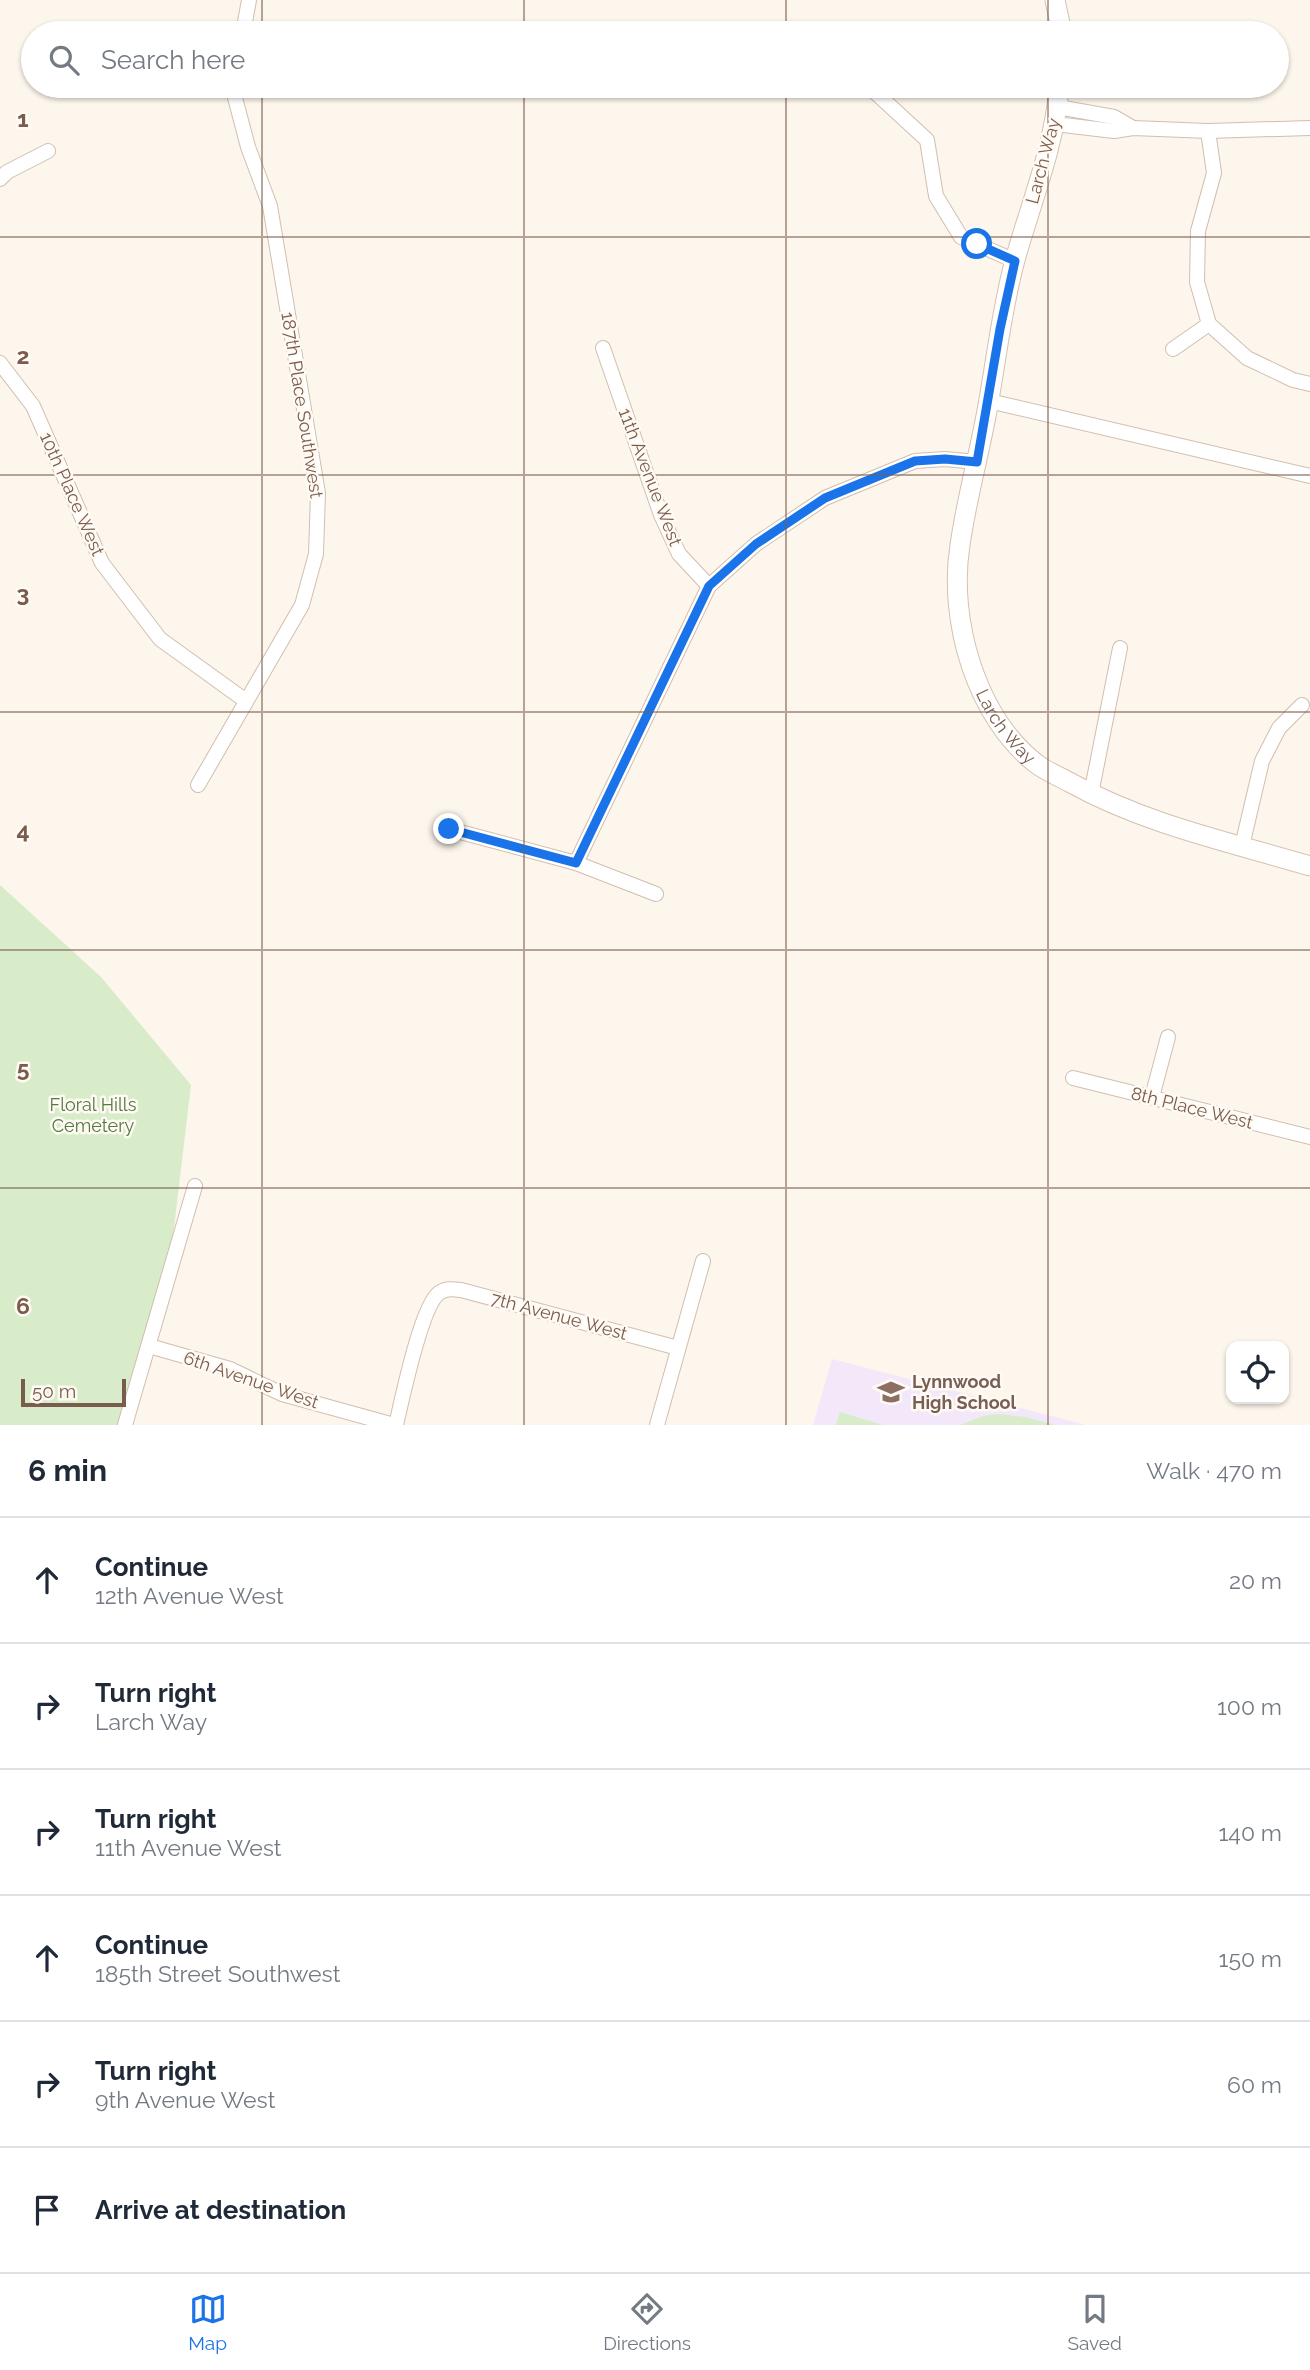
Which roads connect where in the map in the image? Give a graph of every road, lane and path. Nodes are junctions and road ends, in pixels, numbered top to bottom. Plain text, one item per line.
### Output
1 (249, 0) edge
2 (1055, 0) edge
3 (245, 21) edge
4 (1059, 21) edge
5 (235, 98) edge
6 (882, 98) edge
7 (1058, 98) edge
8 (1056, 116) junction
9 (1310, 128) edge
10 (1209, 131) junction
11 (48, 151) dead end
12 (0, 179) edge
13 (1015, 261) junction
14 (1209, 324) junction
15 (603, 348) dead end
16 (1173, 349) dead end
17 (0, 363) edge
18 (1310, 384) edge
19 (989, 401) junction
20 (977, 462) junction
21 (1310, 477) edge
22 (709, 586) junction
23 (1120, 649) dead end
24 (246, 701) junction
25 (1302, 705) dead end
26 (198, 785) dead end
27 (1091, 794) junction
28 (449, 829) dead end
29 (1242, 846) junction
30 (576, 863) junction
31 (1310, 866) edge
32 (656, 894) dead end
33 (1168, 1037) dead end
34 (1073, 1079) dead end
35 (1152, 1097) junction
36 (1310, 1137) edge
37 (195, 1186) dead end
38 (703, 1261) dead end
39 (149, 1346) junction
40 (678, 1348) junction
41 (125, 1425) edge
42 (395, 1425) edge
43 (657, 1425) edge

1 - 3 street
2 - 4 main road
5 - 24 street, 187th Place Southwest
6 - 13 street
7 - 8 main road, Larch Way
8 - 10 street
8 - 13 main road, Larch Way
9 - 10 street
10 - 14 street
11 - 12 street
13 - 19 main road, Larch Way
14 - 16 street
14 - 18 street
15 - 22 street, 11th Avenue West
17 - 24 street, 10th Place West
19 - 20 main road, Larch Way
19 - 21 street
20 - 22 street
20 - 27 main road, Larch Way
22 - 30 street
23 - 27 street
24 - 26 street, 187th Place Southwest
25 - 29 street
27 - 29 main road, Larch Way
28 - 30 street
29 - 31 main road, Larch Way
30 - 32 street
33 - 35 street
34 - 35 street, 8th Place West
35 - 36 street, 8th Place West
37 - 39 street
38 - 40 street
39 - 41 street
39 - 42 street, 6th Avenue West
40 - 42 street, 7th Avenue West
40 - 43 street

